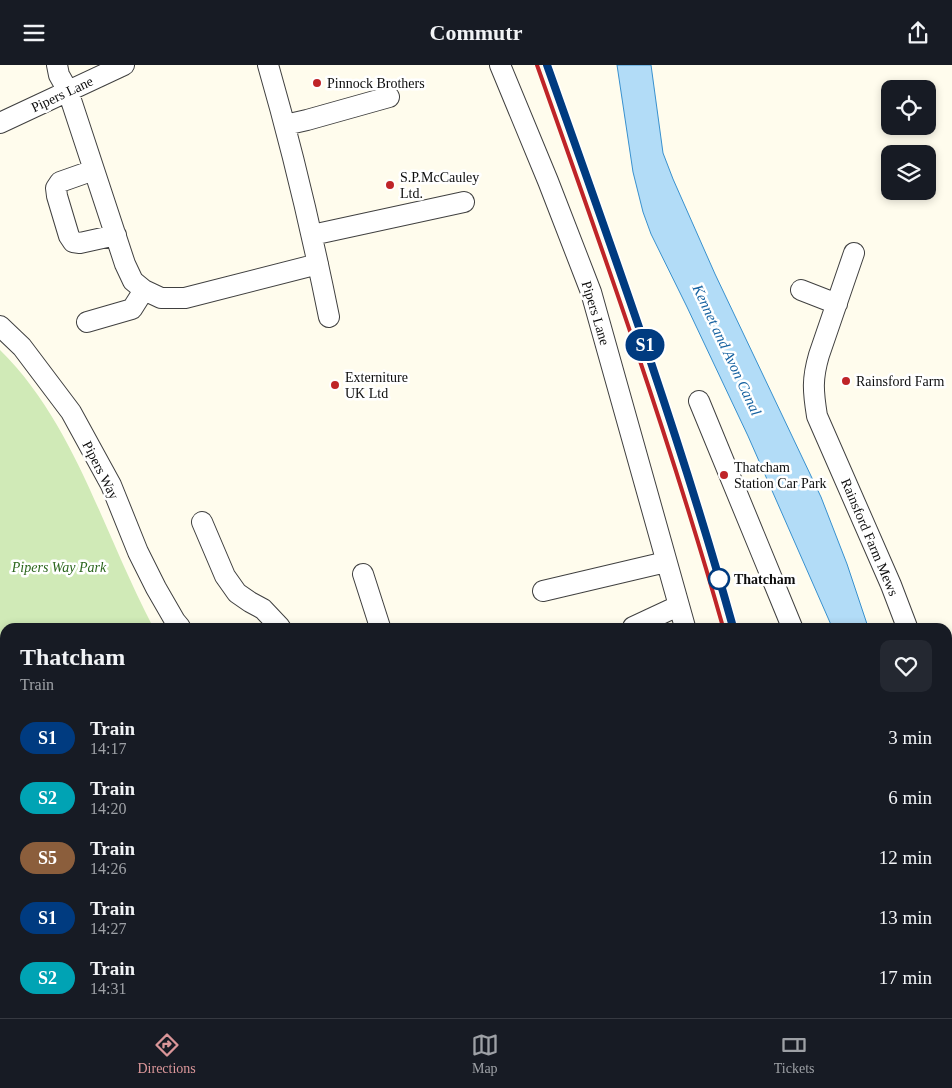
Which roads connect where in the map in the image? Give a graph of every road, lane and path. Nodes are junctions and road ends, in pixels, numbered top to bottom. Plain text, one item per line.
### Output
1 (57, 65) edge
2 (124, 65) edge
3 (268, 65) edge
4 (500, 65) edge
5 (68, 91) junction
6 (389, 97) dead end
7 (0, 123) edge
8 (285, 125) junction
9 (94, 170) junction
10 (464, 202) dead end
11 (116, 235) junction
12 (312, 235) junction
13 (854, 253) dead end
14 (318, 263) junction
15 (144, 290) junction
16 (802, 290) dead end
17 (836, 304) junction
18 (329, 317) dead end
19 (86, 322) dead end
20 (0, 326) edge
21 (699, 401) dead end
22 (202, 522) dead end
23 (666, 562) junction
24 (363, 574) dead end
25 (543, 591) dead end
26 (678, 606) junction
27 (177, 623) edge
28 (276, 623) edge
29 (379, 623) edge
30 (642, 623) edge
31 (684, 623) edge
32 (790, 623) edge
33 (906, 623) edge

1 - 5 street
2 - 5 street, Pipers Lane
3 - 8 street
4 - 23 street, Pipers Lane
5 - 7 street, Pipers Lane
5 - 9 street
6 - 8 street
8 - 12 street
9 - 11 street
9 - 11 street
10 - 12 street
11 - 15 street
12 - 14 street
13 - 17 street, Rainsford Farm Mews
14 - 15 street
14 - 18 street
15 - 19 street
16 - 17 street
17 - 33 street, Rainsford Farm Mews
20 - 27 street, Pipers Way
21 - 32 street
22 - 28 street
23 - 25 street
23 - 26 street, Pipers Lane
24 - 29 street
26 - 30 street
26 - 31 street, Pipers Lane

